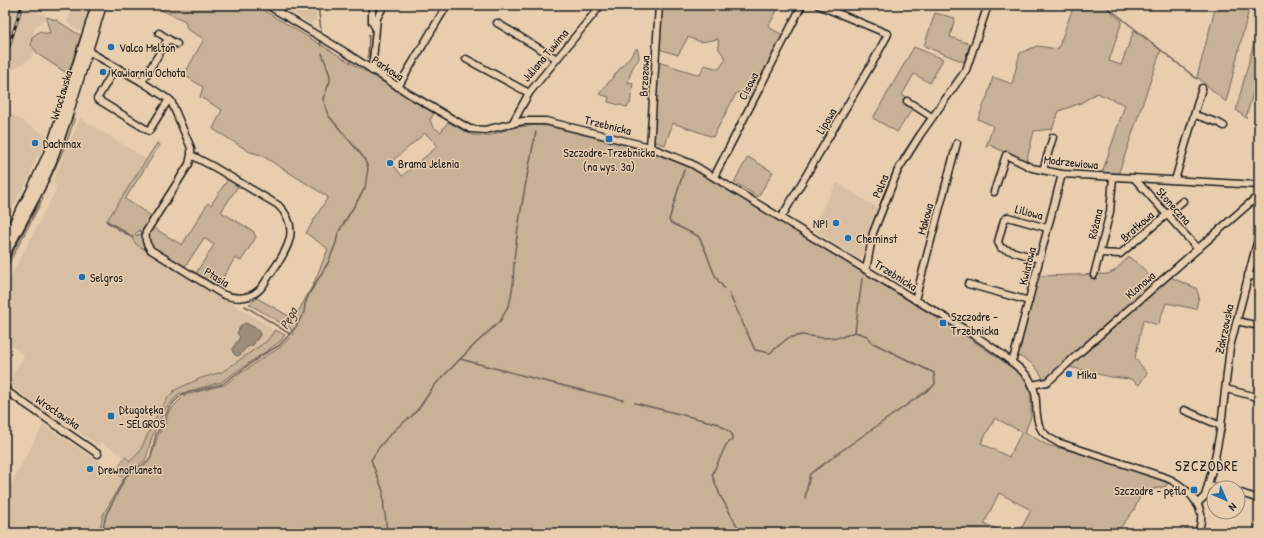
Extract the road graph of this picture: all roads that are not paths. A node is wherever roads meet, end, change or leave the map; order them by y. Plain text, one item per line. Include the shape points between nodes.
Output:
1 (96, 5) edge
2 (102, 5) edge
3 (267, 5) edge
4 (372, 5) edge
5 (384, 5) edge
6 (447, 5) edge
7 (601, 5) edge
8 (659, 5) edge
9 (802, 5) edge
10 (818, 5) edge
11 (988, 5) edge
12 (1256, 5) edge
13 (1259, 7) edge
14 (498, 23) dead end
15 (376, 28) junction
16 (159, 33) dead end
17 (168, 39) junction
18 (177, 44) dead end
19 (88, 51) junction
20 (466, 59) dead end
21 (557, 59) junction
22 (116, 67) junction
23 (372, 71) junction
24 (142, 82) junction
25 (398, 87) junction
26 (1202, 88) dead end
27 (529, 93) junction
28 (169, 99) junction
29 (907, 101) dead end
30 (1195, 115) junction
31 (932, 117) junction
32 (512, 124) junction
33 (503, 126) joint
34 (1224, 126) dead end
35 (1053, 137) dead end
36 (957, 143) dead end
37 (650, 147) junction
38 (191, 155) junction
39 (1043, 170) junction
40 (1062, 174) junction
41 (714, 177) junction
42 (1113, 177) junction
43 (1134, 178) junction
44 (1175, 180) junction
45 (1259, 185) edge
46 (994, 192) dead end
47 (1259, 195) edge
48 (1183, 201) dead end
49 (1166, 215) junction
50 (781, 218) junction
51 (1047, 228) junction
52 (1259, 235) edge
53 (5, 239) edge
54 (1198, 249) junction
55 (1100, 253) junction
56 (5, 254) edge
57 (1039, 259) junction
58 (866, 270) junction
59 (1094, 275) dead end
60 (1248, 275) junction
61 (1259, 278) edge
62 (968, 284) dead end
63 (915, 300) junction
64 (1029, 301) junction
65 (1237, 321) junction
66 (1259, 326) edge
67 (1011, 362) junction
68 (1032, 384) junction
69 (1226, 389) junction
70 (5, 390) edge
71 (1259, 395) edge
72 (1184, 410) dead end
73 (1221, 426) junction
74 (98, 454) dead end
75 (1209, 480) edge
76 (1206, 493) edge
77 (1246, 495) edge
78 (1259, 499) edge
79 (1197, 504) junction
80 (1198, 533) edge

1 - 53 main road, Wrocławska via 48,153
2 - 19 main road, Wrocławska
3 - 23 street, Parkowa
4 - 15 street via 372,22
5 - 15 street via 377,18
6 - 25 street
7 - 21 street, Juliana Tuwima
8 - 37 street, Brzozowa
9 - 41 street, Cisowa
10 - 50 street, Lipowa via 888,34
11 - 31 street, Polna via 966,70
12 - 13 street
14 - 21 street
15 - 23 street
16 - 17 street
17 - 18 street
17 - 24 street
19 - 22 street
19 - 56 main road, Wrocławska via 52,161
20 - 27 street
21 - 27 street, Juliana Tuwima
22 - 24 street
22 - 28 street via 97,99 148,131
23 - 25 street, Parkowa
24 - 28 street
25 - 33 street, Parkowa via 470,129 485,130
26 - 30 street
27 - 32 street, Juliana Tuwima
28 - 38 street via 173,103 191,148
29 - 31 street
30 - 34 street
30 - 44 street
31 - 58 street, Polna via 895,177 873,233
32 - 33 street, Trzebnicka
32 - 37 street, Trzebnicka via 531,120 546,121
35 - 39 street
36 - 63 street, Makowa
37 - 41 street, Trzebnicka via 683,159
38 - 38 street, Ptasia via 278,205 289,220 291,237 283,256 259,290 248,296 233,298 222,294 151,250 146,242 146,232 189,164
39 - 40 street, Modrzewiowa
39 - 46 street, Modrzewiowa via 1032,168 1006,155
40 - 42 street, Modrzewiowa
40 - 51 street, Kwiatowa
41 - 50 street, Trzebnicka
42 - 43 street, Modrzewiowa
42 - 55 street, Różana via 1110,212
43 - 44 street, Modrzewiowa
43 - 49 street, Słoneczna
44 - 45 street, Modrzewiowa
47 - 54 street, Klonowa
48 - 49 street, Bratkowa
49 - 54 street, Słoneczna
49 - 55 street, Bratkowa via 1120,254
50 - 58 street, Trzebnicka
51 - 57 street, Kwiatowa
51 - 57 street, Liliowa via 1008,217 1004,220 998,242 1002,248
52 - 60 street, Zakrzowska
54 - 68 street, Klonowa via 1055,376 1047,382
55 - 59 street, Różana
57 - 64 street, Kwiatowa
58 - 63 street, Trzebnicka
60 - 61 street
60 - 65 street, Zakrzowska
62 - 64 street
63 - 67 street, Trzebnicka
64 - 67 street, Kwiatowa
65 - 66 street
65 - 69 street, Zakrzowska via 1230,347
67 - 68 street, Trzebnicka via 1026,374
68 - 79 street via 1038,426 1048,438 1167,478 1185,490
69 - 71 street via 1257,397
69 - 73 street, Zakrzowska
70 - 74 street, Wrocławska
72 - 73 street
73 - 75 street, Zakrzowska
76 - 79 street, Zakrzowska
77 - 78 street
79 - 80 street via 1201,518

